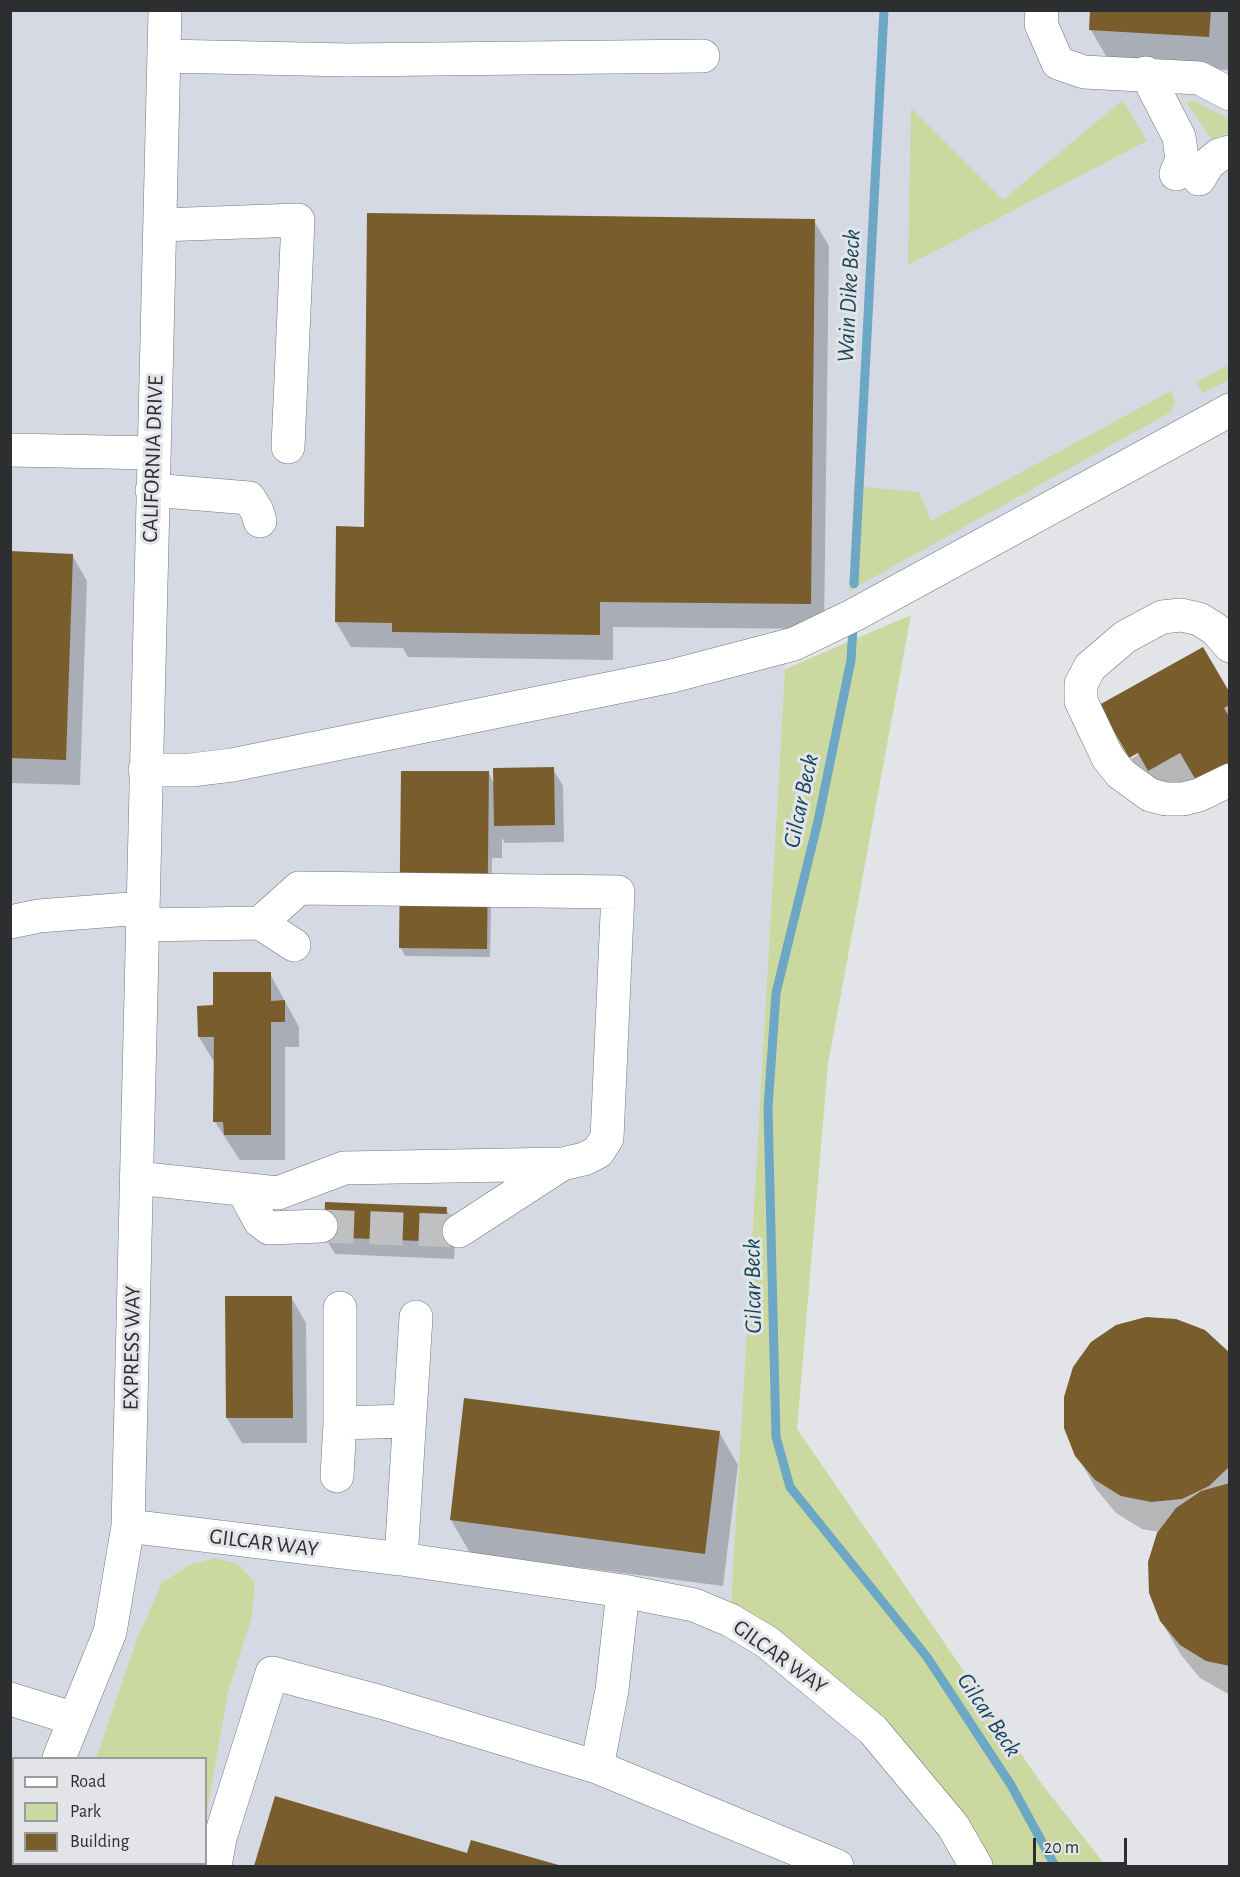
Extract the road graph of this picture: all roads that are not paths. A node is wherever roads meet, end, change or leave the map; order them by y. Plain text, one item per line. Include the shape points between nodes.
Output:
1 (165, 10) edge
2 (1042, 10) edge
3 (165, 56) junction
4 (703, 56) dead end
5 (1146, 73) junction
6 (1229, 92) edge
7 (1230, 152) edge
8 (160, 225) junction
9 (1230, 410) edge
10 (288, 447) dead end
11 (10, 450) edge
12 (153, 453) junction
13 (152, 489) junction
14 (260, 521) dead end
15 (1230, 646) edge
16 (145, 770) junction
17 (1230, 780) edge
18 (142, 917) junction
19 (10, 922) edge
20 (260, 922) junction
21 (294, 945) dead end
22 (562, 1164) junction
23 (136, 1178) junction
24 (243, 1190) junction
25 (321, 1226) tunnel mouth
26 (459, 1231) tunnel mouth
27 (340, 1308) dead end
28 (416, 1317) dead end
29 (408, 1421) junction
30 (340, 1423) junction
31 (337, 1476) dead end
32 (128, 1526) junction
33 (400, 1559) junction
34 (623, 1591) junction
35 (10, 1699) edge
36 (75, 1719) junction
37 (59, 1757) edge
38 (597, 1767) junction
39 (215, 1866) edge
40 (837, 1866) edge
41 (976, 1866) edge

1 - 3 street, CALIFORNIA DRIVE
2 - 5 street via 1041,24 1058,63 1084,72
3 - 4 street via 348,60
3 - 8 street, CALIFORNIA DRIVE
5 - 6 street via 1199,78
5 - 7 street via 1179,137 1187,176
8 - 10 street via 298,220
8 - 12 street, CALIFORNIA DRIVE
9 - 16 street via 794,644 672,676 243,763 191,770
11 - 12 street
12 - 13 street, CALIFORNIA DRIVE
13 - 14 street via 249,498
13 - 16 street, CALIFORNIA DRIVE
15 - 17 street via 1215,629 1198,619 1181,615 1162,617 1125,637 1090,667 1082,684 1081,701 1108,758 1121,774 1150,795 1184,799
16 - 18 street, CALIFORNIA DRIVE
18 - 19 street via 39,916
18 - 20 street
18 - 23 street, EXPRESS WAY
20 - 21 street
20 - 22 street via 299,888 618,892 607,1138 598,1152
22 - 24 street via 344,1168 278,1193
22 - 26 street
23 - 24 street
23 - 32 street, EXPRESS WAY
24 - 25 street via 260,1221 269,1228
27 - 30 street
28 - 29 street
29 - 30 street
29 - 33 street
30 - 31 street
32 - 33 street, GILCAR WAY
32 - 36 street, EXPRESS WAY via 110,1632
33 - 34 street, GILCAR WAY
34 - 38 street via 612,1690
34 - 41 street, GILCAR WAY via 694,1605 730,1620 793,1663 873,1730 953,1826
35 - 36 street
36 - 37 street, EXPRESS WAY
38 - 39 street via 272,1673 220,1838
38 - 40 street

